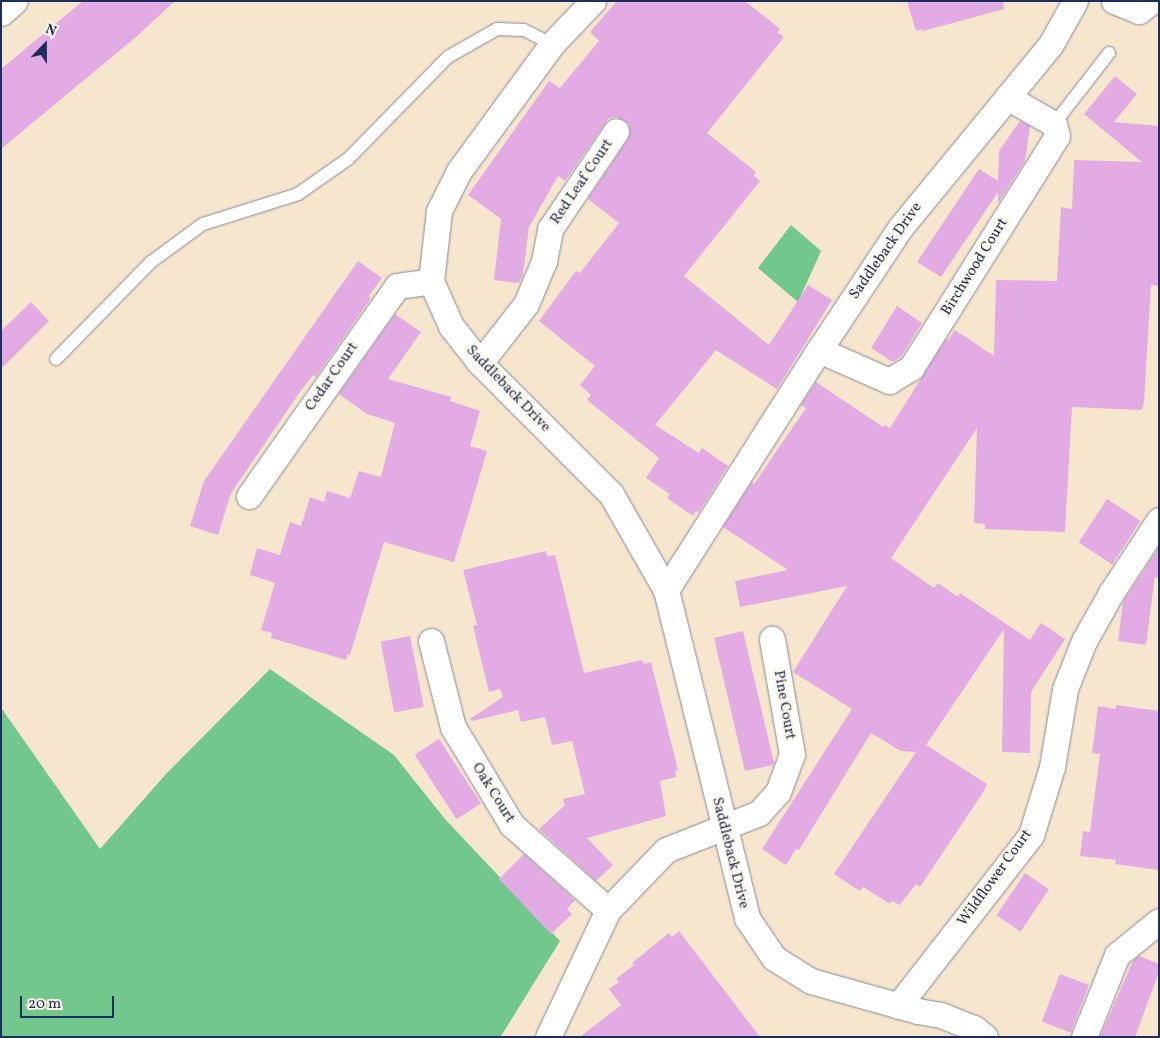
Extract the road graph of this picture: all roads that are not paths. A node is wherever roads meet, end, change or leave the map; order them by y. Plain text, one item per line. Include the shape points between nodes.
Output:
1 (15, 1) edge
2 (593, 1) edge
3 (1075, 1) edge
4 (1114, 1) edge
5 (1152, 1) edge
6 (1, 13) edge
7 (552, 44) junction
8 (1109, 53) dead end
9 (1008, 97) junction
10 (1054, 124) junction
11 (616, 131) dead end
12 (431, 281) junction
13 (819, 350) junction
14 (56, 359) dead end
15 (480, 363) junction
16 (248, 496) dead end
17 (1159, 520) edge
18 (666, 590) junction
19 (772, 639) dead end
20 (431, 642) dead end
21 (724, 828) junction
22 (608, 910) junction
23 (1159, 922) edge
24 (908, 1009) junction
25 (548, 1037) edge
26 (955, 1037) edge
27 (985, 1037) edge
28 (1084, 1037) edge

1 - 6 street
2 - 7 street
3 - 9 street, Saddleback Drive via 1051,44
4 - 5 street via 1139,11
7 - 12 street via 459,171 439,211
7 - 14 lane via 524,30 497,29 448,57 348,159 298,194 203,224 151,262
8 - 10 lane
9 - 10 street
9 - 13 street, Saddleback Drive via 900,228
10 - 13 street, Birchwood Court via 1057,136 911,368 889,380
11 - 15 street, Red Leaf Court via 550,229 544,261 526,304
12 - 15 street, Saddleback Drive via 451,326
12 - 16 street, Cedar Court via 397,286
13 - 18 street, Saddleback Drive
15 - 18 street, Saddleback Drive via 611,494
17 - 24 street, Wildflower Court via 1084,641 1065,689 1052,767 1031,835
18 - 21 street, Saddleback Drive
19 - 21 street, Pine Court via 792,754 778,792 759,813
20 - 22 street, Oak Court via 453,727 512,825
21 - 22 street via 666,850
21 - 24 street, Saddleback Drive via 747,918 774,958 811,981
22 - 25 street
23 - 28 street via 1117,955
24 - 26 street, Saddleback Drive via 949,1030
24 - 27 street, Saddleback Drive via 941,1015 974,1028

